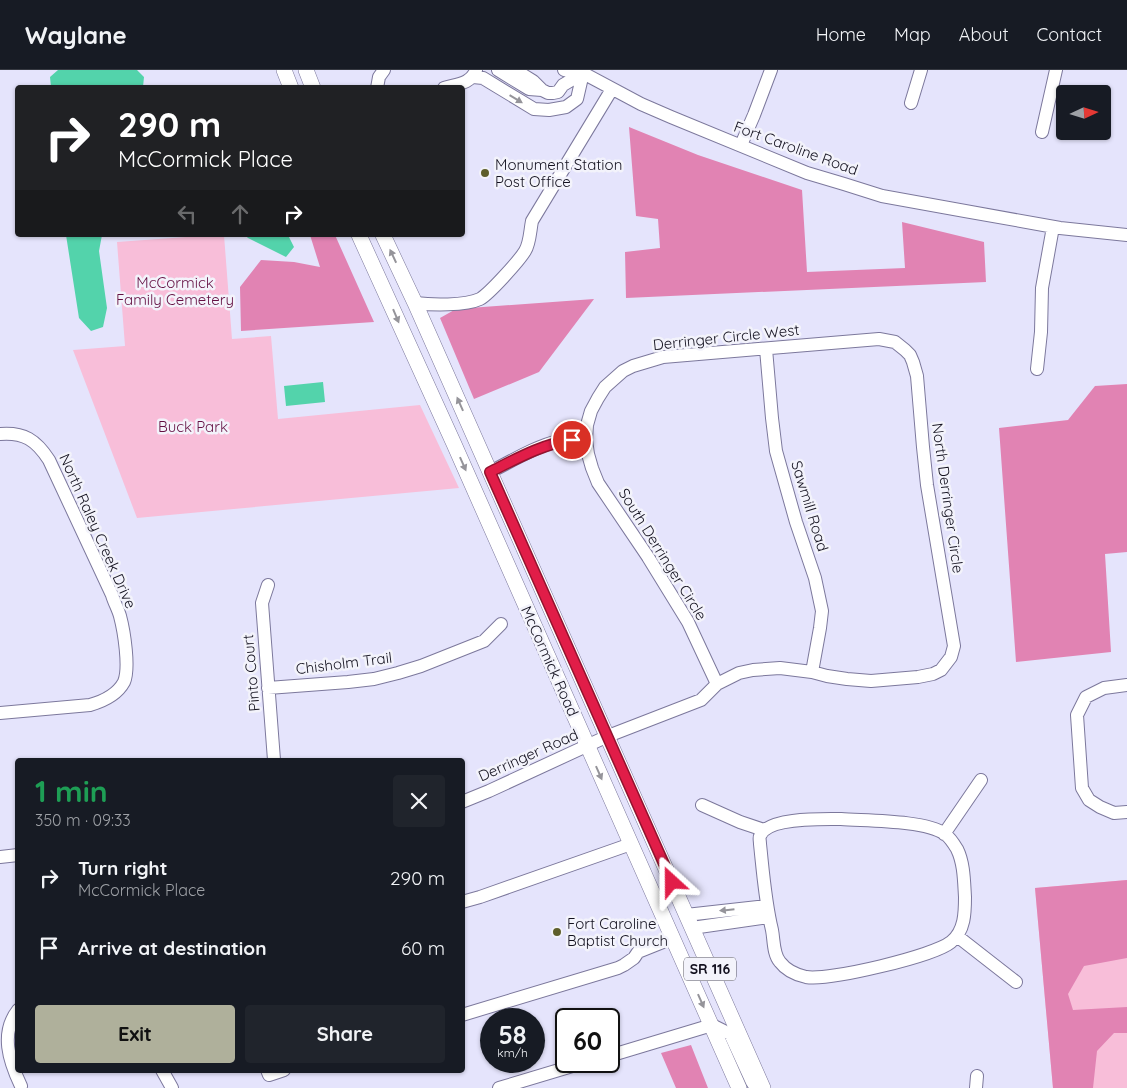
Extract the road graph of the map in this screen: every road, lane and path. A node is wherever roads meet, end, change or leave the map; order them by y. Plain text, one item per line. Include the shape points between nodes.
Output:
1 (306, 70) edge
2 (384, 70) edge
3 (498, 70) edge
4 (515, 70) edge
5 (564, 70) edge
6 (771, 70) edge
7 (921, 70) edge
8 (1056, 70) edge
9 (582, 72) edge
10 (475, 73) edge
11 (312, 85) edge
12 (378, 85) edge
13 (454, 85) edge
14 (612, 89) junction
15 (547, 92) junction
16 (911, 103) dead end
17 (557, 109) junction
18 (1042, 132) dead end
19 (741, 145) junction
20 (1053, 226) junction
21 (1127, 235) edge
22 (360, 237) edge
23 (384, 237) edge
24 (376, 272) junction
25 (415, 303) junction
26 (766, 349) junction
27 (910, 355) joint
28 (1037, 369) dead end
29 (0, 434) edge
30 (586, 440) junction
31 (490, 472) junction
32 (268, 585) dead end
33 (501, 624) dead end
34 (954, 646) joint
35 (812, 672) junction
36 (717, 684) junction
37 (1127, 685) edge
38 (268, 688) junction
39 (0, 714) edge
40 (608, 736) junction
41 (587, 746) junction
42 (274, 758) edge
43 (981, 780) dead end
44 (465, 801) edge
45 (702, 804) dead end
46 (1127, 812) edge
47 (764, 830) junction
48 (944, 834) junction
49 (631, 844) junction
50 (0, 851) edge
51 (15, 855) edge
52 (0, 857) edge
53 (465, 901) edge
54 (768, 912) junction
55 (689, 922) junction
56 (957, 936) junction
57 (673, 938) junction
58 (1016, 982) dead end
59 (15, 1014) edge
60 (465, 1014) edge
61 (712, 1025) junction
62 (620, 1053) edge
63 (555, 1071) edge
64 (164, 1073) edge
65 (21, 1086) dead end
66 (172, 1088) edge
67 (499, 1088) edge
68 (739, 1088) edge
69 (756, 1088) edge
70 (762, 1088) edge

1 - 11 main road
2 - 12 street
3 - 15 street via 529,89
4 - 15 street
5 - 9 street, Fort Caroline Road
6 - 19 street
7 - 16 street
8 - 18 street
9 - 14 street, Fort Caroline Road
9 - 15 street via 558,92
9 - 17 street via 577,99
10 - 13 street via 468,81
10 -> 17 street via 534,109
14 - 19 street, Fort Caroline Road
14 - 25 street via 532,221 526,251 500,281 480,298 465,303
15 - 17 street
19 - 20 street, Fort Caroline Road via 807,173 882,196
20 - 21 street, Fort Caroline Road
20 - 28 street via 1042,288
22 - 24 main road, McCormick Road / SR 116
25 -> 23 main road, McCormick Road / SR 116
24 - 25 main road via 399,297
24 -> 41 main road, McCormick Road / SR 116
31 -> 25 main road, McCormick Road / SR 116
26 - 27 street, Derringer Circle West via 879,339 894,342
26 - 30 street, Derringer Circle West via 663,358 628,368 616,376 598,398 587,424
26 - 35 street, Sawmill Road via 776,451 822,611
27 - 34 street, North Derringer Circle via 917,376 928,485
29 - 39 street, North Raley Creek Drive via 21,435 34,441 49,460 120,615 126,656 123,683 111,697 101,702
30 - 31 street via 542,446
30 - 36 street, South Derringer Circle via 598,483 688,622
31 - 40 main road, McCormick Road / SR 116
32 - 38 street, Pinto Court via 262,603
33 - 38 street, Chisholm Trail via 484,641 398,673 348,682
34 - 35 street, Derringer Road via 951,658 940,670 918,677 871,680
35 - 36 street, Derringer Road via 780,668 752,670
36 - 40 street, Derringer Road via 701,700
37 - 46 street via 1104,688 1086,697 1077,715 1082,788 1089,800 1107,810
38 - 42 street, Pinto Court
40 - 41 street, Derringer Road
40 - 55 main road, McCormick Road / SR 116
41 - 44 street, Derringer Road
41 -> 49 main road, McCormick Road / SR 116
43 - 48 street
45 - 47 street
47 - 48 street via 780,823 841,819 905,823
47 - 54 street via 760,844
48 - 56 street via 956,847 962,866 965,908
49 - 53 street
49 - 57 main road, McCormick Road / SR 116
50 - 52 street
51 - 52 street
54 - 55 street
54 - 56 street via 777,957 788,970 805,977 833,976 907,959 935,951
55 - 70 main road, McCormick Road / SR 116
56 - 58 street
57 - 60 street via 638,952 618,968
57 -> 61 main road, McCormick Road / SR 116
59 - 65 street via 6,1024 2,1043
61 - 62 street
61 - 68 main road, McCormick Road / SR 116
61 - 69 street via 730,1034
63 - 67 street
64 - 66 street

